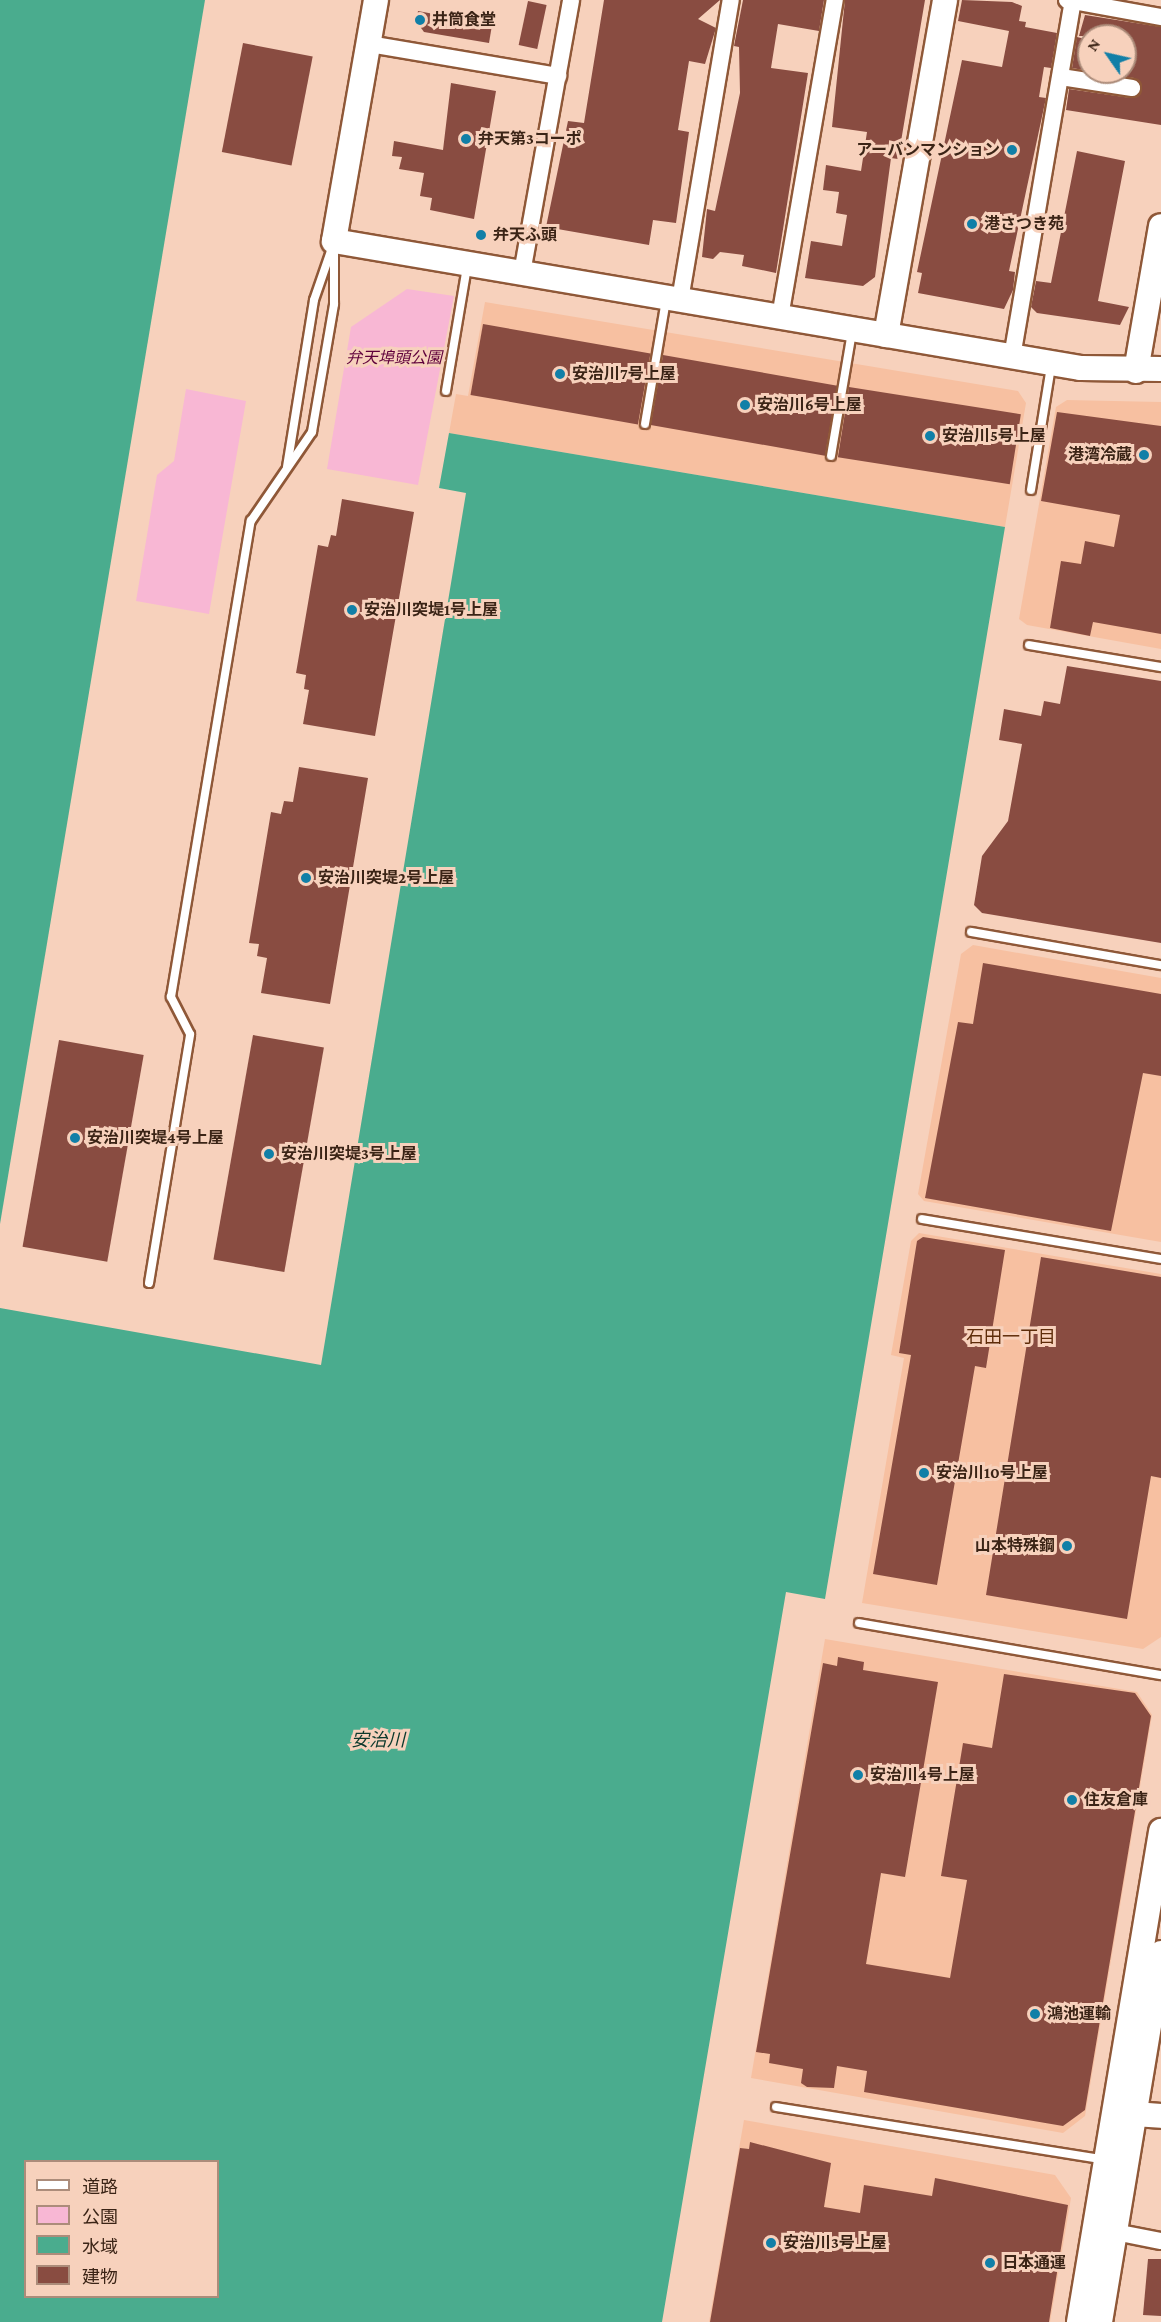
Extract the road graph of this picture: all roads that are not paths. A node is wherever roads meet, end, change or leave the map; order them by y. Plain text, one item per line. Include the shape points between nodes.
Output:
1 (376, 0) edge
2 (571, 0) edge
3 (731, 0) edge
4 (835, 0) edge
5 (945, 0) edge
6 (1071, 0) edge
7 (1161, 17) edge
8 (369, 44) junction
9 (558, 76) junction
10 (1060, 76) junction
11 (1132, 88) dead end
12 (1161, 226) edge
13 (334, 241) junction
14 (468, 264) junction
15 (522, 273) junction
16 (673, 299) junction
17 (780, 317) junction
18 (852, 329) junction
19 (886, 335) junction
20 (1012, 357) junction
21 (1051, 363) junction
22 (1161, 369) edge
23 (1136, 371) junction
24 (446, 391) dead end
25 (645, 424) dead end
26 (831, 456) dead end
27 (286, 471) junction
28 (1031, 490) dead end
29 (1029, 645) dead end
30 (1161, 667) edge
31 (971, 932) dead end
32 (1161, 965) edge
33 (922, 1219) dead end
34 (1161, 1259) edge
35 (149, 1283) dead end
36 (859, 1623) dead end
37 (1161, 1675) edge
38 (1161, 1831) edge
39 (1161, 1953) edge
40 (776, 2107) dead end
41 (1134, 2114) junction
42 (1161, 2116) edge
43 (1106, 2160) junction
44 (1116, 2232) junction
45 (1161, 2241) edge
46 (1079, 2322) edge
47 (1101, 2322) edge

1 - 8 street
2 - 9 street
3 - 16 street
4 - 17 street
5 - 19 street
6 - 7 street
6 - 10 street
8 - 9 street
8 - 13 street
9 - 15 street
10 - 11 street
10 - 20 street
12 - 23 street
13 - 14 street
13 - 27 lane via 314,300
13 - 27 lane via 334,304 312,432
14 - 15 street
14 - 24 lane
15 - 16 street
16 - 17 street
16 - 25 lane
17 - 18 street
18 - 19 street
18 - 26 lane
19 - 20 street
20 - 21 street
21 - 23 street
21 - 28 lane
22 - 23 street
27 - 35 lane via 251,522 171,997 190,1034
29 - 30 lane
31 - 32 lane
33 - 34 lane
36 - 37 lane
38 - 43 street
39 - 41 street
40 - 43 lane
41 - 42 street
41 - 43 street
41 - 44 street
43 - 46 street
44 - 45 street
44 - 47 street

